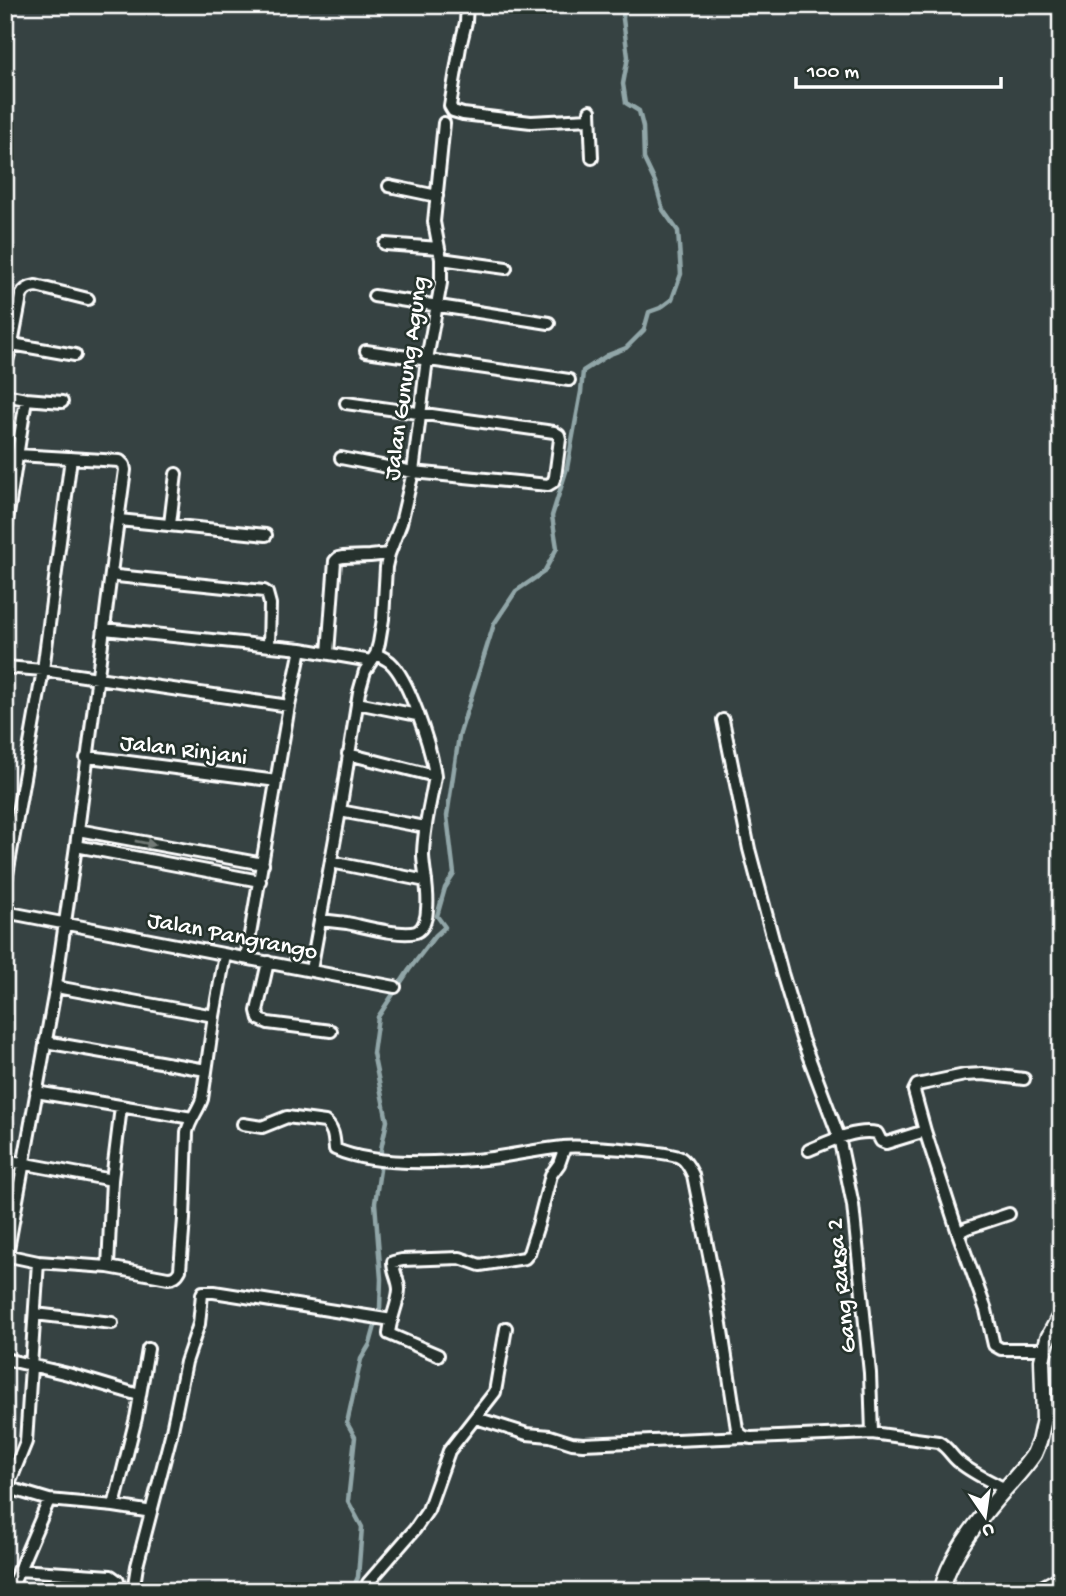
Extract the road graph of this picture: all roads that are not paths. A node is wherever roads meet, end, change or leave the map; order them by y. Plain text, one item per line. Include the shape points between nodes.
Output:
1 (467, 5) edge
2 (444, 123) dead end
3 (592, 158) dead end
4 (389, 186) dead end
5 (437, 196) junction
6 (385, 244) dead end
7 (440, 254) junction
8 (506, 268) dead end
9 (374, 296) dead end
10 (88, 299) dead end
11 (438, 306) junction
12 (549, 323) dead end
13 (12, 344) junction
14 (366, 351) dead end
15 (75, 355) dead end
16 (427, 359) junction
17 (5, 367) edge
18 (569, 380) dead end
19 (5, 395) edge
20 (26, 399) junction
21 (62, 402) dead end
22 (346, 403) dead end
23 (420, 414) junction
24 (17, 455) junction
25 (71, 458) junction
26 (341, 458) dead end
27 (412, 472) junction
28 (176, 474) dead end
29 (118, 520) junction
30 (170, 524) junction
31 (5, 534) edge
32 (266, 535) dead end
33 (389, 554) junction
34 (111, 573) junction
35 (104, 629) junction
36 (269, 646) junction
37 (301, 649) junction
38 (328, 653) junction
39 (373, 657) junction
40 (5, 667) edge
41 (43, 670) junction
42 (98, 678) junction
43 (357, 703) junction
44 (289, 706) junction
45 (417, 715) junction
46 (723, 720) dead end
47 (348, 754) junction
48 (86, 758) junction
49 (435, 776) junction
50 (276, 781) junction
51 (340, 811) junction
52 (425, 827) junction
53 (78, 830) junction
54 (76, 846) junction
55 (176, 849) junction
56 (331, 862) junction
57 (263, 864) junction
58 (174, 866) junction
59 (260, 881) junction
60 (426, 881) junction
61 (5, 886) edge
62 (5, 912) edge
63 (320, 920) junction
64 (64, 923) junction
65 (225, 955) junction
66 (246, 958) junction
67 (268, 962) junction
68 (311, 970) junction
69 (56, 985) junction
70 (395, 987) dead end
71 (214, 1016) junction
72 (331, 1031) dead end
73 (45, 1042) junction
74 (206, 1070) junction
75 (1024, 1079) dead end
76 (36, 1092) junction
77 (121, 1107) junction
78 (192, 1118) junction
79 (243, 1124) dead end
80 (925, 1131) junction
81 (839, 1137) junction
82 (565, 1147) junction
83 (809, 1150) dead end
84 (5, 1160) edge
85 (24, 1163) junction
86 (112, 1180) junction
87 (1009, 1214) dead end
88 (958, 1233) junction
89 (6, 1255) edge
90 (38, 1262) junction
91 (108, 1267) junction
92 (35, 1314) junction
93 (1061, 1314) edge
94 (392, 1320) junction
95 (111, 1323) dead end
96 (506, 1328) dead end
97 (148, 1349) dead end
98 (1045, 1349) junction
99 (439, 1355) dead end
100 (5, 1359) edge
101 (31, 1365) junction
102 (139, 1395) junction
103 (476, 1418) junction
104 (872, 1433) junction
105 (745, 1437) junction
106 (1005, 1489) junction
107 (7, 1491) edge
108 (49, 1500) junction
109 (114, 1506) junction
110 (146, 1511) dead end
111 (18, 1570) junction
112 (1061, 1581) edge
113 (368, 1583) dead end
114 (10, 1591) edge
115 (119, 1591) edge
116 (133, 1591) edge
117 (942, 1591) edge
118 (1043, 1591) edge

1 - 3 street via 450,106 453,111 531,122 590,115
2 - 5 street, Jalan Gunung Agung
4 - 5 street
5 - 7 street, Jalan Gunung Agung via 434,222
6 - 7 street
7 - 8 street
7 - 11 street, Jalan Gunung Agung
9 - 11 street
10 - 13 street via 36,286 25,289
11 - 12 street
11 - 16 street, Jalan Gunung Agung
13 - 15 street
13 - 17 street
14 - 16 street
16 - 18 street
16 - 23 street, Jalan Gunung Agung
19 - 20 street
20 - 21 street
20 - 24 street
22 - 23 street
23 - 27 street, Jalan Gunung Agung
23 - 27 street via 554,432 560,439 555,477 548,485
24 - 25 street
24 - 31 street
25 - 29 street via 124,465
25 - 41 street
26 - 27 street
27 - 33 street, Jalan Gunung Agung
28 - 30 street
29 - 30 street
29 - 34 street
30 - 32 street
33 - 38 street via 335,561
33 - 39 street, Jalan Gunung Agung via 382,634
34 - 35 street
34 - 36 street via 264,591 269,596
35 - 36 street
35 - 42 street
36 - 37 street
37 - 38 street
37 - 44 street
38 - 39 street
39 - 43 street, Jalan Gunung Agung
39 - 45 street via 390,662 401,676
40 - 41 street
41 - 42 street
41 - 61 street
42 - 44 street
42 - 48 street
43 - 45 street
43 - 47 street, Jalan Gunung Agung
44 - 50 street
45 - 49 street
46 - 81 street, Gang Raksa 2 via 749,849 782,973
47 - 49 street
47 - 51 street, Jalan Gunung Agung
48 - 50 street, Jalan Rinjani
48 - 53 street
49 - 52 street
50 - 57 street
51 - 52 street
51 - 56 street, Jalan Gunung Agung
52 - 60 street
53 - 54 street
53 -> 55 street
54 - 58 street
54 - 64 street
55 - 57 street
55 - 58 street
56 - 60 street
56 - 63 street, Jalan Gunung Agung
57 - 59 street
58 - 59 street
59 - 66 street
60 - 63 street via 426,917 415,933
62 - 64 street, Jalan Pangrango
63 - 68 street, Jalan Gunung Agung
64 - 65 street, Jalan Pangrango
64 - 69 street
65 - 66 street, Jalan Pangrango
65 - 71 street
66 - 67 street, Jalan Pangrango
67 - 68 street, Jalan Pangrango
67 - 72 street via 259,1019
68 - 70 street, Jalan Pangrango
69 - 71 street
69 - 73 street
71 - 74 street
73 - 74 street
73 - 76 street
74 - 78 street via 200,1105
75 - 80 street via 973,1074 917,1085 914,1091
76 - 77 street
76 - 85 street
77 - 78 street
77 - 86 street
78 - 91 street via 178,1275 168,1278
79 - 82 street via 262,1127 287,1117 325,1122 333,1133 335,1149 401,1161 475,1160
80 - 81 street via 886,1143 873,1131
80 - 88 street
81 - 83 street
81 - 104 street, Gang Raksa 2 via 853,1205
82 - 94 street via 551,1175 525,1258 480,1265 460,1258 395,1261 399,1291
82 - 105 street via 674,1155 690,1168 715,1285 737,1429
84 - 85 street
85 - 86 street
85 - 89 street
86 - 91 street
87 - 88 street
88 - 98 street via 994,1346
89 - 90 street
90 - 91 street
90 - 92 street
92 - 95 street
92 - 101 street
93 - 98 street
94 - 99 street via 390,1335
94 - 116 street via 203,1292
96 - 103 street via 495,1392
97 - 102 street
98 - 106 street via 1044,1419 1039,1442 1030,1461
100 - 101 street
101 - 102 street
101 - 107 street via 26,1442
102 - 109 street
103 - 105 street via 527,1434 583,1444
103 - 113 street via 449,1451 428,1510
104 - 105 street
104 - 106 street via 938,1442 962,1465
106 - 117 street via 949,1567
107 - 108 street
108 - 109 street
108 - 111 street
109 - 110 street
111 - 114 street
111 - 115 street via 111,1576 118,1581
112 - 118 highway

